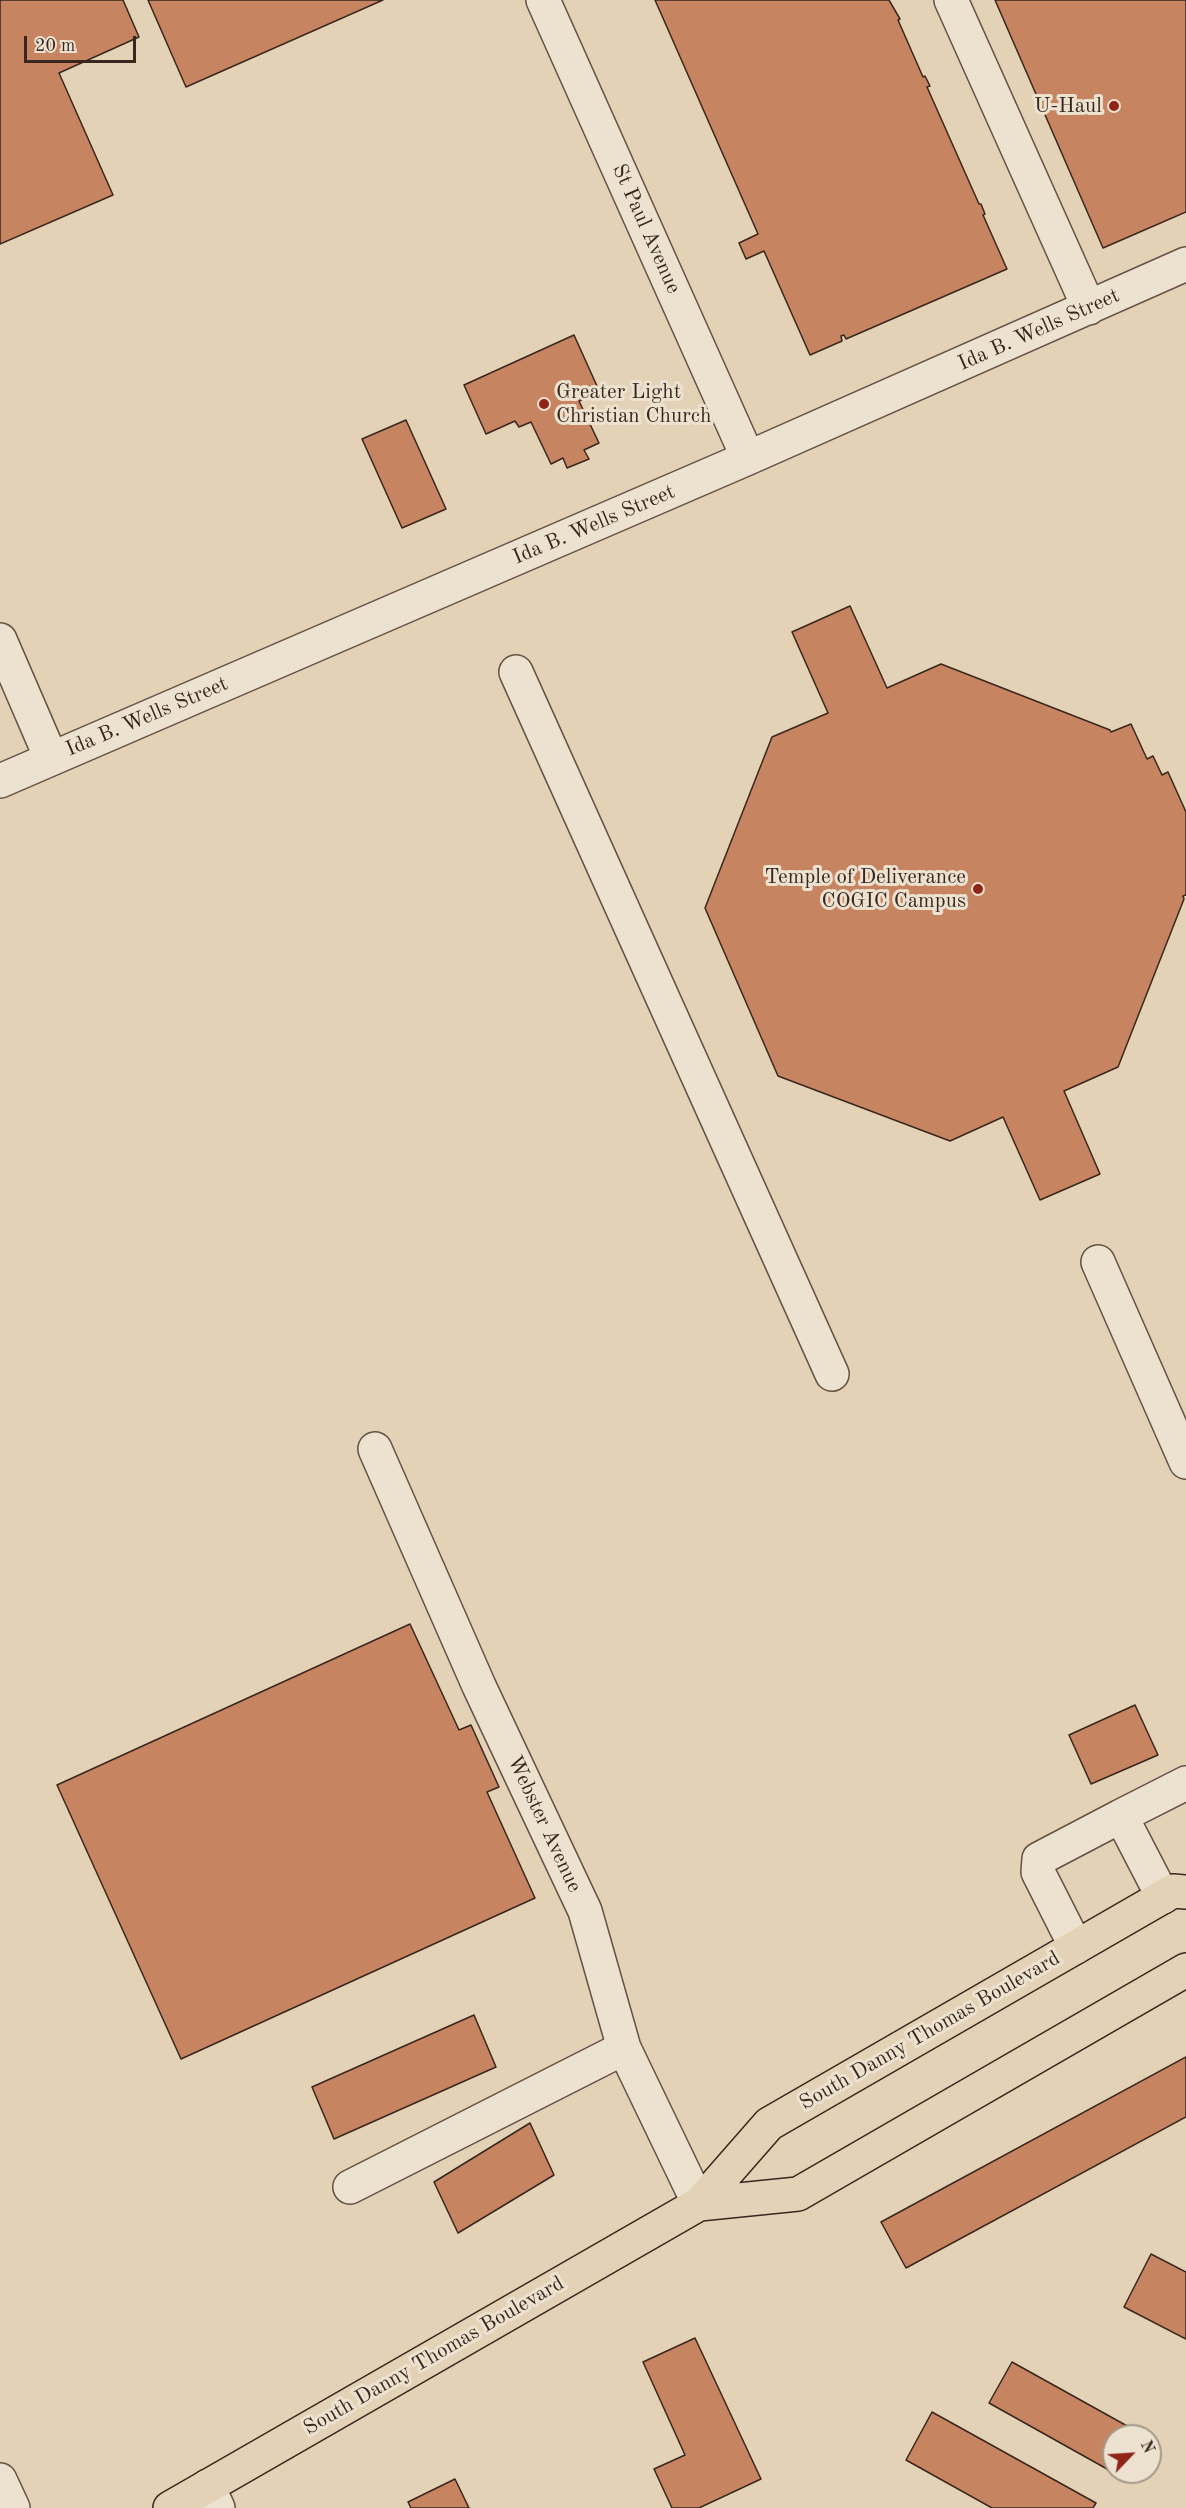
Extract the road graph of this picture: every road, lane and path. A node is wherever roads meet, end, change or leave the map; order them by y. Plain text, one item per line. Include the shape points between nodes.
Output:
1 (543, 0) edge
2 (951, 0) edge
3 (1186, 264) edge
4 (1089, 308) junction
5 (748, 458) junction
6 (0, 640) edge
7 (516, 672) dead end
8 (51, 758) junction
9 (0, 781) edge
10 (1098, 1262) dead end
11 (832, 1374) dead end
12 (375, 1449) dead end
13 (1186, 1462) edge
14 (1186, 1783) edge
15 (1121, 1816) junction
16 (1174, 1895) edge
17 (1076, 1947) junction
18 (1186, 1970) edge
19 (624, 2048) junction
20 (350, 2187) dead end
21 (699, 2204) junction
22 (0, 2480) edge
23 (213, 2497) edge
24 (13, 2508) edge
25 (170, 2508) edge

1 - 5 street, St Paul Avenue
2 - 4 street
3 - 4 street, Ida B. Wells Street
4 - 5 street, Ida B. Wells Street
5 - 8 street, Ida B. Wells Street
6 - 8 street
7 - 11 street
8 - 9 street, Ida B. Wells Street
10 - 13 street
12 - 19 street, Webster Avenue via 479,1686 585,1911
14 - 15 street
15 - 16 street
15 - 17 street via 1039,1859 1038,1872
16 - 17 main road, South Danny Thomas Boulevard
17 - 21 main road, South Danny Thomas Boulevard via 769,2124
18 - 21 main road, South Danny Thomas Boulevard via 798,2194
19 - 20 street
19 - 21 street, Webster Avenue
21 - 23 main road, South Danny Thomas Boulevard
22 - 24 street
23 - 25 main road, South Danny Thomas Boulevard

